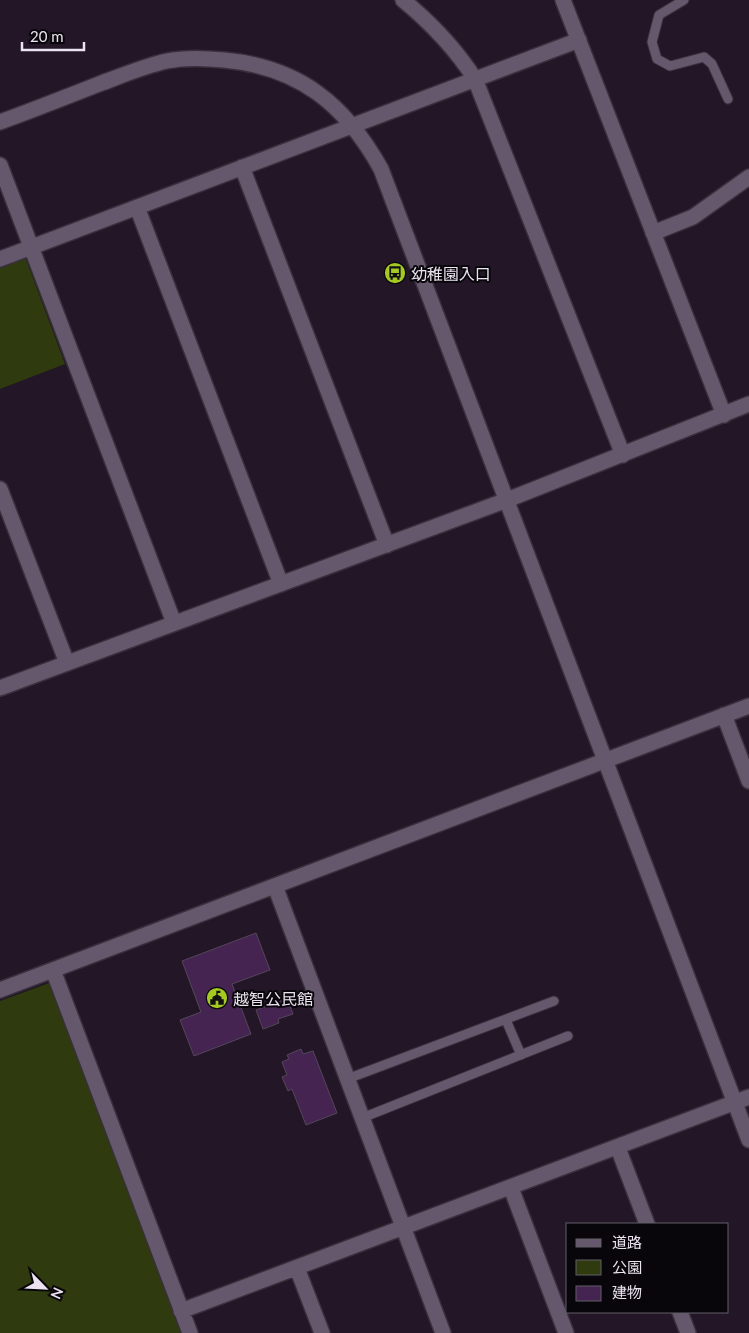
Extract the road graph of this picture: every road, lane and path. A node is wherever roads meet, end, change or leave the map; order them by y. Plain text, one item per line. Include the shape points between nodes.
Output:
1 (403, 0) edge
2 (563, 0) edge
3 (684, 0) edge
4 (579, 40) junction
5 (475, 79) junction
6 (728, 99) dead end
7 (0, 122) edge
8 (353, 125) junction
9 (0, 165) edge
10 (242, 167) junction
11 (749, 177) edge
12 (137, 207) junction
13 (653, 233) junction
14 (31, 248) junction
15 (0, 259) edge
16 (749, 404) edge
17 (724, 415) junction
18 (623, 455) junction
19 (0, 489) edge
20 (507, 500) junction
21 (387, 544) junction
22 (281, 584) junction
23 (174, 623) junction
24 (66, 663) junction
25 (0, 688) edge
26 (749, 706) edge
27 (724, 715) junction
28 (606, 760) junction
29 (749, 781) edge
30 (275, 886) junction
31 (52, 970) junction
32 (0, 990) edge
33 (554, 1001) dead end
34 (506, 1020) junction
35 (568, 1036) dead end
36 (521, 1055) junction
37 (347, 1079) junction
38 (742, 1100) edge
39 (362, 1118) junction
40 (749, 1140) edge
41 (618, 1148) junction
42 (511, 1188) junction
43 (647, 1223) edge
44 (404, 1228) junction
45 (297, 1268) junction
46 (181, 1311) junction
47 (680, 1313) edge
48 (190, 1333) edge
49 (322, 1333) edge
50 (443, 1333) edge
51 (566, 1333) edge
52 (688, 1333) edge

1 - 5 street via 459,53
2 - 4 street
3 - 6 lane via 659,15 652,42 657,59 670,66 704,57 712,64
4 - 5 street
4 - 13 street
5 - 8 street
5 - 18 street
7 - 8 street via 134,71 167,61 199,58 249,62 288,74 322,96
8 - 10 street
8 - 20 street via 381,169
9 - 14 street
10 - 12 street
10 - 21 street
11 - 13 street via 693,217
12 - 14 street
12 - 22 street
13 - 17 street
14 - 15 street
14 - 23 street
16 - 17 street
17 - 18 street
18 - 20 street
19 - 24 street
20 - 21 street
20 - 28 street
21 - 22 street
22 - 23 street
23 - 24 street
24 - 25 street
26 - 27 street
27 - 28 street
27 - 29 street
28 - 30 street
28 - 38 street
30 - 31 street
30 - 37 street
31 - 32 street
31 - 46 street
33 - 34 lane
34 - 36 lane
34 - 37 lane
35 - 36 lane
36 - 39 lane
37 - 39 street
38 - 40 street
38 - 41 street
39 - 44 street
41 - 42 street
41 - 43 street
42 - 44 street
42 - 51 street
44 - 45 street
44 - 50 street
45 - 46 street
45 - 49 street
46 - 48 street
47 - 52 street

